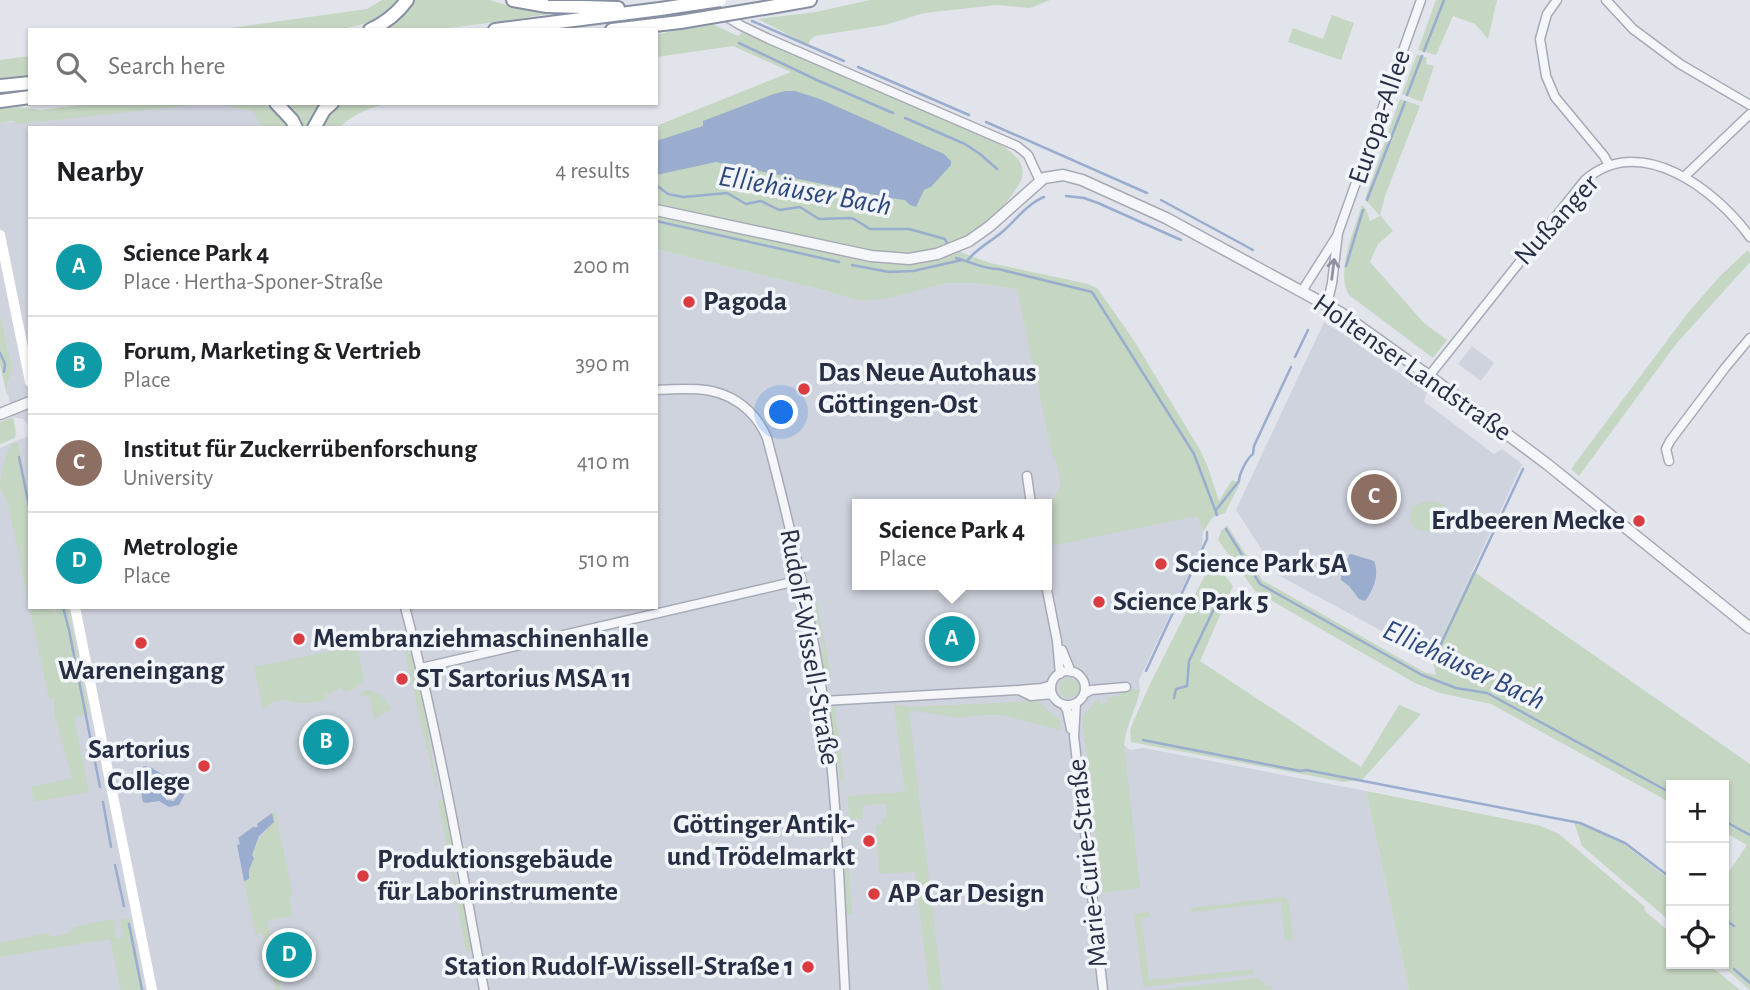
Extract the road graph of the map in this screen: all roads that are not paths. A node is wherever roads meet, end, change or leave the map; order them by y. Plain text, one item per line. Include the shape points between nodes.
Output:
1 (407, 0) edge
2 (513, 0) edge
3 (701, 0) edge
4 (720, 0) edge
5 (810, 0) edge
6 (1421, 0) edge
7 (1557, 0) edge
8 (1606, 0) edge
9 (660, 9) junction
10 (374, 28) edge
11 (511, 28) edge
12 (629, 28) edge
13 (28, 83) edge
14 (1, 86) edge
15 (28, 97) edge
16 (2, 101) edge
17 (278, 105) edge
18 (329, 105) edge
19 (1750, 105) edge
20 (1750, 114) edge
21 (295, 126) edge
22 (315, 126) edge
23 (1609, 165) junction
24 (1685, 176) junction
25 (1040, 181) junction
26 (658, 210) edge
27 (1338, 233) junction
28 (0, 236) edge
29 (1750, 237) edge
30 (1301, 291) junction
31 (1326, 305) junction
32 (1750, 338) edge
33 (27, 359) edge
34 (1429, 376) junction
35 (658, 390) edge
36 (28, 403) edge
37 (0, 414) edge
38 (1669, 461) dead end
39 (1027, 476) dead end
40 (1030, 499) edge
41 (801, 580) junction
42 (1047, 590) edge
43 (75, 609) edge
44 (406, 609) edge
45 (1750, 628) edge
46 (1057, 641) junction
47 (421, 668) junction
48 (1072, 672) junction
49 (1060, 674) junction
50 (1084, 684) junction
51 (1052, 690) junction
52 (1084, 694) junction
53 (823, 701) junction
54 (1076, 703) junction
55 (1064, 705) junction
56 (1074, 736) junction
57 (152, 990) edge
58 (484, 990) edge
59 (845, 990) edge
60 (1102, 990) edge

1 - 10 highway
2 - 9 highway via 547,6
3 - 25 street via 769,39 1017,146 1028,155
4 - 9 highway, bridge
5 - 12 highway, bridge
6 - 27 street, Europa-Allee
7 - 23 street via 1547,14 1541,39 1546,76 1555,97
8 - 19 street via 1633,29 1680,64
9 - 11 highway
13 - 14 highway
15 - 16 highway
17 - 21 highway
18 - 22 highway
20 - 24 street
23 - 24 street, Nußanger via 1636,161
23 - 34 street, Nußanger via 1585,180
24 - 29 street, Nußanger via 1728,211
25 - 26 street via 969,241 909,259 871,256
25 - 30 street, Holtenser Landstraße via 1063,175 1100,187
27 - 30 street, Europa-Allee
31 -> 27 street, Europa-Allee
28 - 33 main road
30 - 31 street, Holtenser Landstraße
31 - 34 street, Holtenser Landstraße
32 - 38 street via 1670,441 1666,449
34 - 45 street, Holtenser Landstraße via 1566,479
35 - 41 street, Rudolf-Wissell-Straße via 722,393 757,419 767,439
36 - 37 street
39 - 40 street
41 - 47 street
41 - 53 street, Rudolf-Wissell-Straße
42 - 46 street
43 - 57 main road
44 - 47 street
46 - 48 street
46 - 49 street
47 - 58 street
48 - 49 street
48 - 50 street
49 - 51 street
50 - 52 street
50 - 52 street via 1122,687
51 - 53 street
51 - 55 street
52 - 54 street
53 - 59 street, Rudolf-Wissell-Straße via 835,812
54 - 55 street
54 - 56 street, Marie-Curie-Straße
55 - 56 street, Marie-Curie-Straße
56 - 60 street, Marie-Curie-Straße

